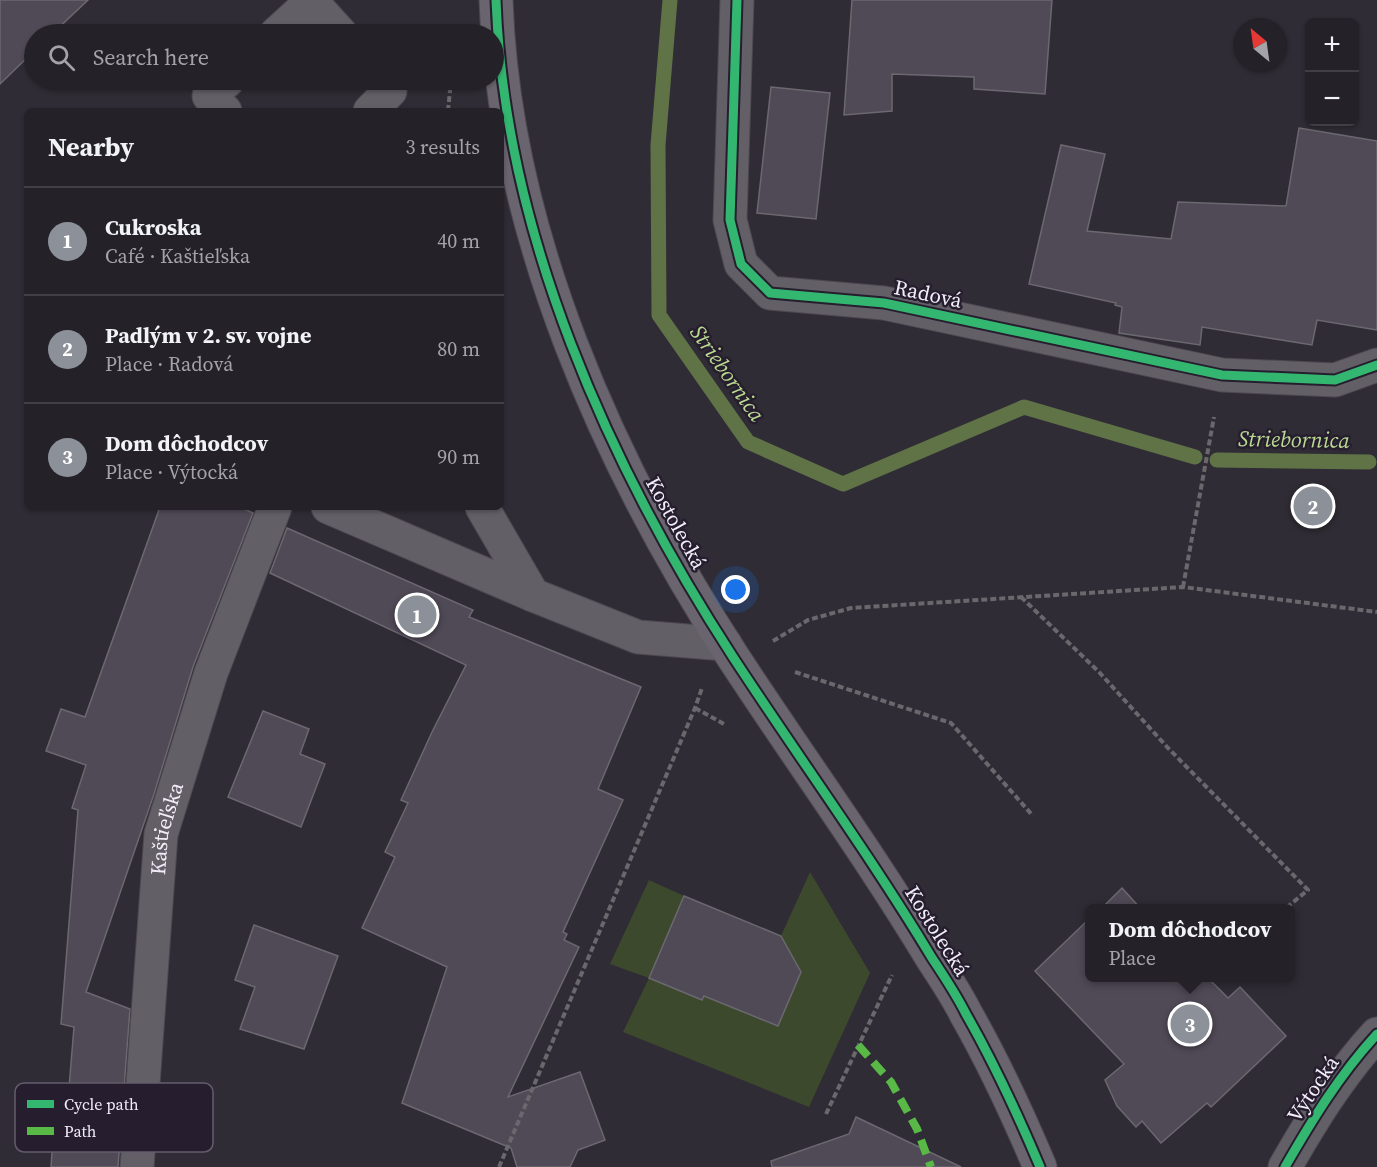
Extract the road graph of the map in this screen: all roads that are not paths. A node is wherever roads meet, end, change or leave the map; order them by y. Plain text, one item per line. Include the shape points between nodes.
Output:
1 (496, 0) edge
2 (737, 0) edge
3 (313, 1) edge
4 (287, 24) edge
5 (332, 24) edge
6 (498, 24) edge
7 (504, 86) edge
8 (216, 90) edge
9 (389, 90) edge
10 (495, 90) edge
11 (222, 108) edge
12 (373, 108) edge
13 (491, 108) edge
14 (1377, 365) edge
15 (273, 510) edge
16 (335, 510) edge
17 (484, 510) edge
18 (533, 595) junction
19 (729, 651) junction
20 (1377, 1034) edge
21 (143, 1083) edge
22 (138, 1152) edge
23 (137, 1167) edge
24 (1040, 1167) edge
25 (1285, 1167) edge

1 - 6 main road, Kostolecká
2 - 14 street, Radová via 730,220 741,264 770,293 884,303 1222,375 1335,380
3 - 4 street
3 - 5 street
7 - 19 main road, Kostolecká via 524,195 561,318 632,483
8 - 11 street via 209,96
9 - 12 street
10 - 13 street, Kostolecká
15 - 21 street, Kaštieľska via 211,673 161,834
16 - 18 street
17 - 18 street
18 - 19 street via 638,637
19 - 24 main road, Kostolecká via 904,911 966,1013
20 - 25 street, Výtocká via 1319,1109
22 - 23 street, Kaštieľska

